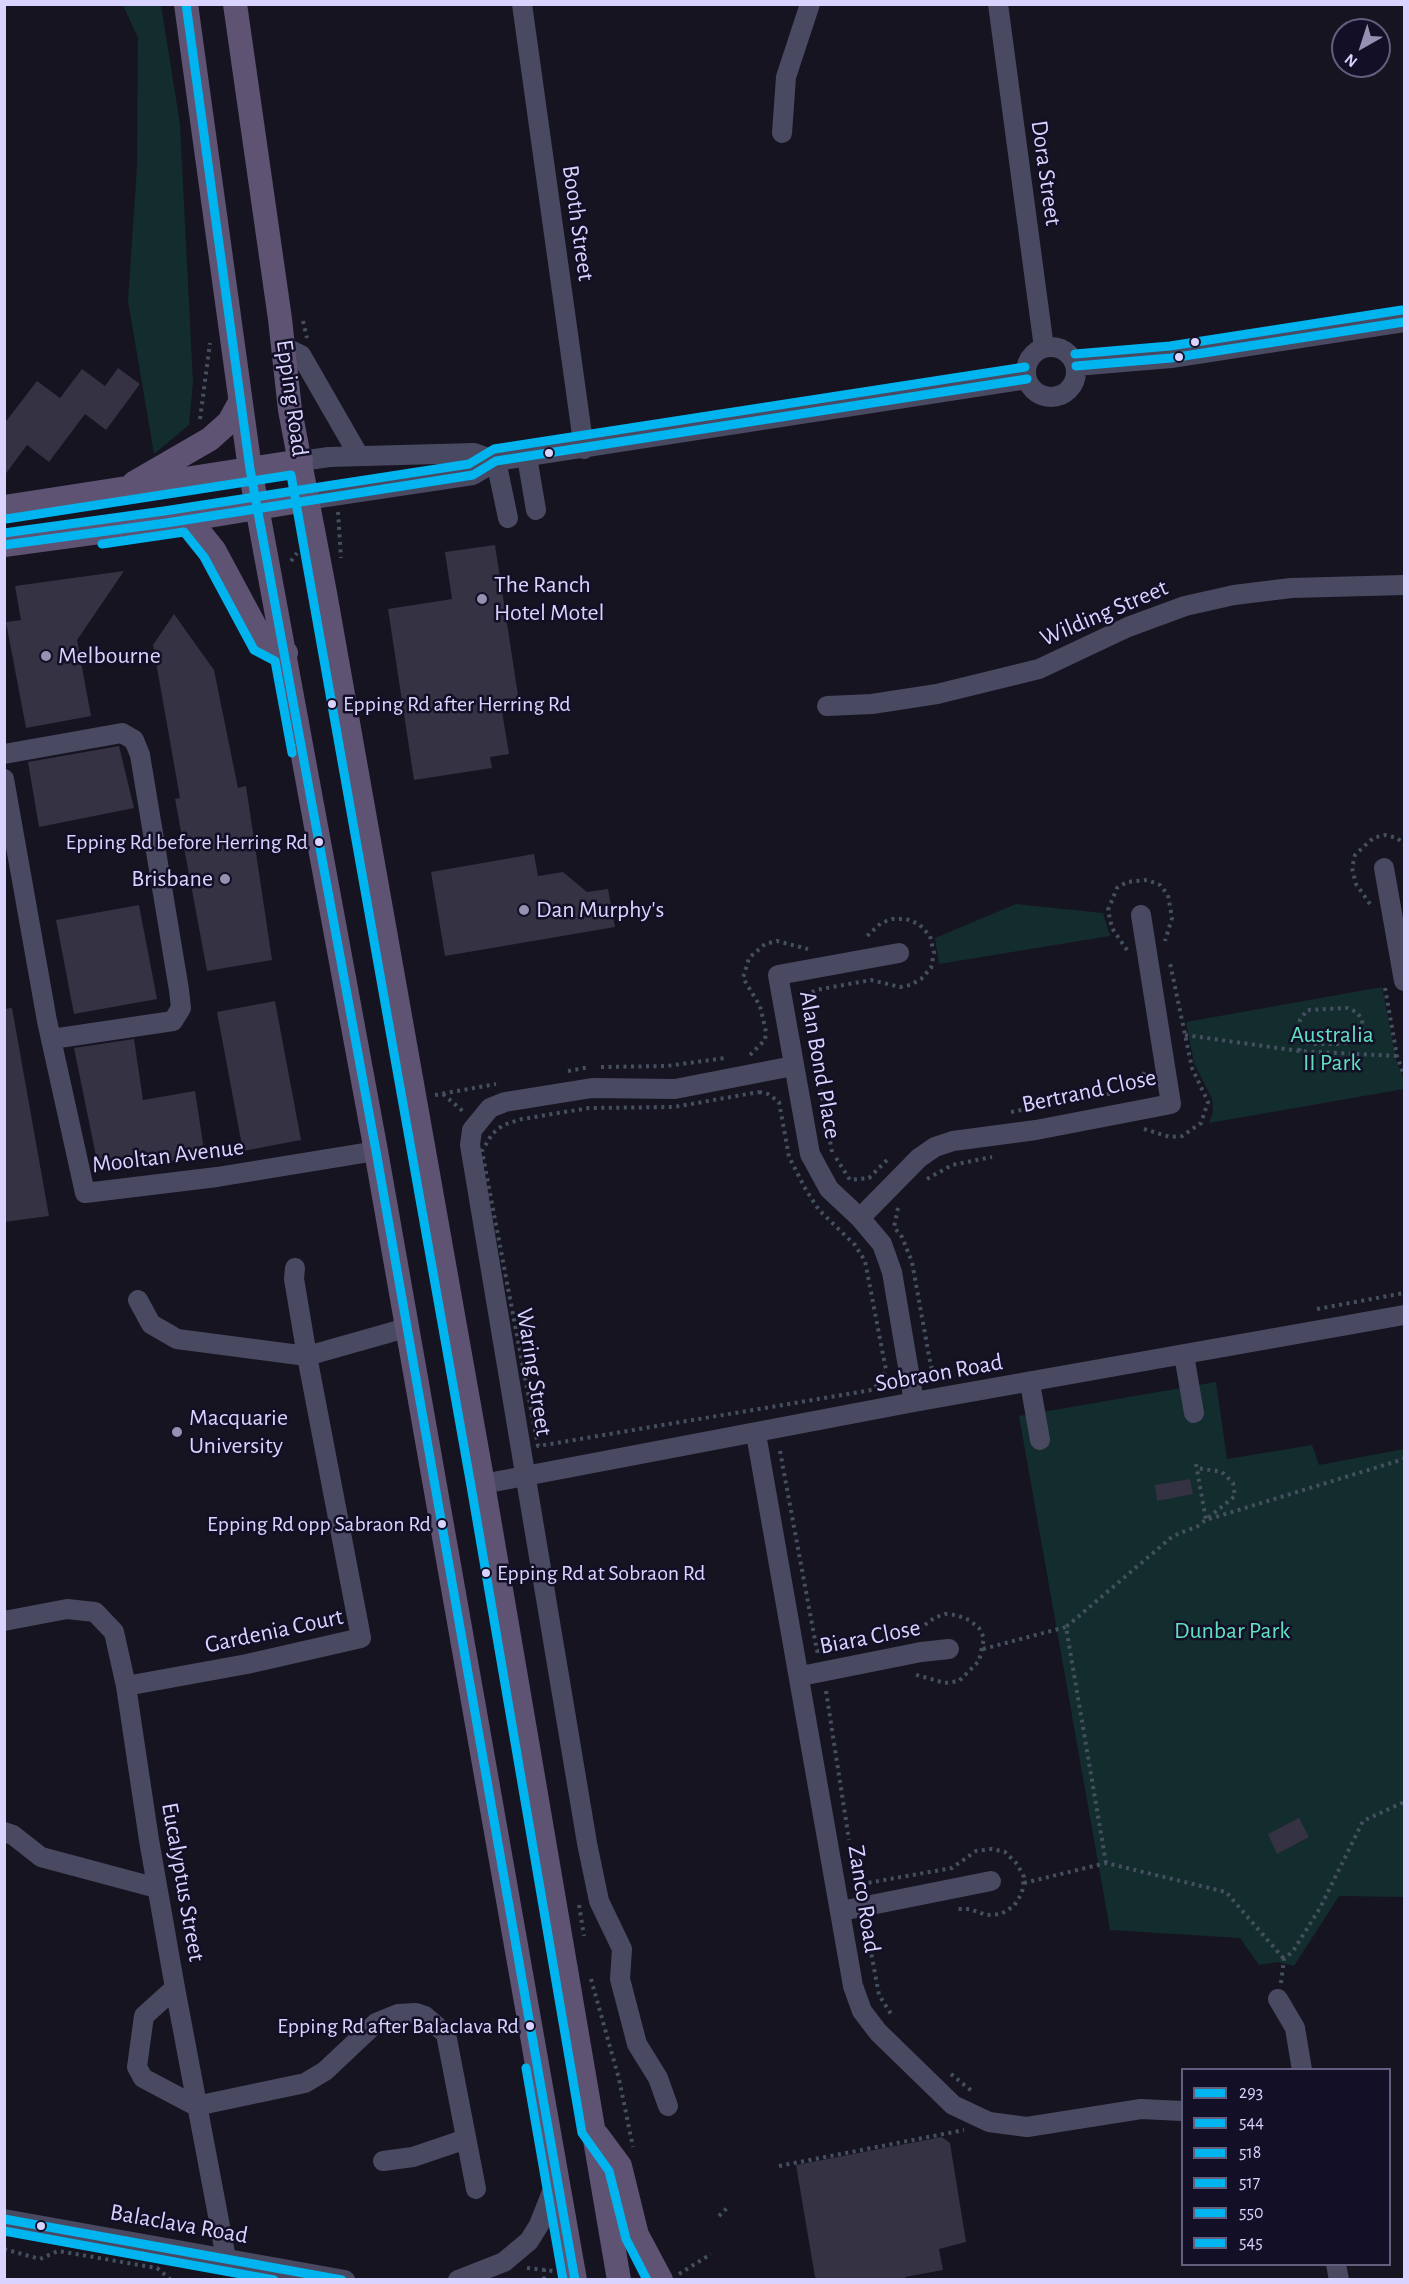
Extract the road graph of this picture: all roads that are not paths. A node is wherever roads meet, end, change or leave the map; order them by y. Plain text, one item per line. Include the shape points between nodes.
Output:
1 (186, 4) edge
2 (235, 4) edge
3 (522, 4) edge
4 (810, 4) edge
5 (998, 4) edge
6 (782, 133) dead end
7 (1404, 322) edge
8 (284, 347) junction
9 (1044, 348) junction
10 (1076, 366) junction
11 (1027, 379) junction
12 (240, 402) junction
13 (584, 449) junction
14 (359, 456) junction
15 (526, 457) junction
16 (496, 460) junction
17 (301, 461) junction
18 (250, 469) junction
19 (128, 488) junction
20 (306, 500) junction
21 (4, 507) edge
22 (257, 508) junction
23 (536, 510) dead end
24 (508, 518) dead end
25 (189, 519) junction
26 (4, 545) edge
27 (1404, 585) edge
28 (286, 653) junction
29 (827, 706) dead end
30 (4, 754) edge
31 (4, 779) edge
32 (1384, 868) dead end
33 (1141, 915) dead end
34 (899, 953) dead end
35 (1404, 981) edge
36 (52, 1039) junction
37 (793, 1066) junction
38 (376, 1151) junction
39 (860, 1218) junction
40 (295, 1268) dead end
41 (138, 1300) dead end
42 (1404, 1315) edge
43 (406, 1328) junction
44 (1184, 1355) junction
45 (307, 1356) junction
46 (1030, 1383) junction
47 (914, 1402) junction
48 (1194, 1413) dead end
49 (756, 1434) junction
50 (1040, 1440) dead end
51 (526, 1476) junction
52 (483, 1484) junction
53 (4, 1622) edge
54 (949, 1649) dead end
55 (801, 1676) junction
56 (126, 1686) junction
57 (4, 1832) edge
58 (991, 1881) dead end
59 (157, 1888) junction
60 (841, 1911) junction
61 (175, 1988) junction
62 (1278, 1999) road end
63 (1302, 2068) edge
64 (674, 2098) dead end
65 (196, 2106) junction
66 (1181, 2111) edge
67 (594, 2131) junction
68 (466, 2139) junction
69 (383, 2162) dead end
70 (558, 2177) junction
71 (476, 2189) dead end
72 (4, 2219) edge
73 (226, 2258) junction
74 (261, 2273) edge
75 (670, 2274) edge
76 (565, 2275) edge
77 (345, 2280) edge
78 (458, 2280) edge
79 (619, 2280) edge

1 - 12 main road
2 - 8 main road, Epping Road
3 - 13 street, Booth Street
4 - 6 street via 786,77
5 - 9 street, Dora Street
7 - 10 street via 1171,358
8 - 14 street via 301,355
8 - 17 main road, Epping Road via 290,410
9 - 10 street via 1060,348 1073,358
9 - 11 street via 1031,357
10 - 11 street via 1074,383 1062,395 1045,397
11 - 13 street
12 - 18 main road
12 - 19 main road via 229,422 210,439
13 - 15 street
14 - 16 street via 474,453
14 - 17 street
15 - 16 street
15 - 23 street
16 - 20 street via 473,475
16 - 24 street
17 - 18 main road
17 - 20 main road, Epping Road
18 - 19 main road
18 - 22 main road
19 - 21 main road
20 - 22 main road
20 - 52 main road, Epping Road
22 - 25 main road
22 - 28 main road
25 - 26 main road
25 - 28 main road via 214,550 264,644
27 - 29 street, Wilding Street via 1292,588 1234,595 1185,606 1128,627 1039,669 937,694
28 - 38 main road
30 - 36 street via 122,733 134,740 140,755 174,955 181,1008 173,1021
31 - 36 street, Mooltan Avenue
32 - 35 street
33 - 39 street, Bertrand Close via 1171,1104 935,1147 919,1158
34 - 37 street, Alan Bond Place via 778,975
36 - 38 street, Mooltan Avenue via 85,1193
37 - 39 street, Alan Bond Place via 810,1154 829,1189
37 - 51 street, Waring Street via 675,1089 592,1088 527,1099 490,1108 472,1130 470,1145
38 - 43 main road
39 - 47 street, Alan Bond Place via 882,1244 892,1272
40 - 45 street
41 - 45 street via 151,1324 177,1340
42 - 44 street, Sobraon Road
43 - 45 street
43 - 70 main road
44 - 46 street, Sobraon Road
44 - 48 street
45 - 56 street, Gardenia Court via 361,1638
46 - 47 street, Sobraon Road
46 - 50 street
47 - 49 street, Sobraon Road
49 - 51 street, Sobraon Road
49 - 55 street, Zanco Road
51 - 52 street, Sobraon Road
51 - 64 street, Waring Street via 599,1901 622,1949 620,1979 637,2044
52 - 67 main road, Epping Road
53 - 56 street, Eucalyptus Street via 67,1609 95,1612 114,1632
54 - 55 street, Biara Close
55 - 60 street, Zanco Road
56 - 59 street, Eucalyptus Street
57 - 59 street via 14,1835 41,1857
58 - 60 street
59 - 61 street, Eucalyptus Street
60 - 66 street, Zanco Road via 853,1986 862,2011 878,2032 953,2105 990,2122 1027,2127 1141,2109
61 - 65 street, Eucalyptus Street
61 - 65 street via 144,2016 137,2067 143,2078
62 - 63 street via 1295,2028
65 - 68 street via 305,2083 325,2071 376,2023 398,2014 416,2013 437,2024 446,2034
65 - 73 street, Eucalyptus Street
67 - 75 main road via 620,2166 637,2235
67 - 79 main road, Epping Road
68 - 69 street via 413,2157
68 - 71 street
70 - 76 main road
70 - 78 street via 529,2241 504,2262
72 - 73 street, Balaclava Road
73 - 74 street, Balaclava Road
74 - 77 street, Balaclava Road

